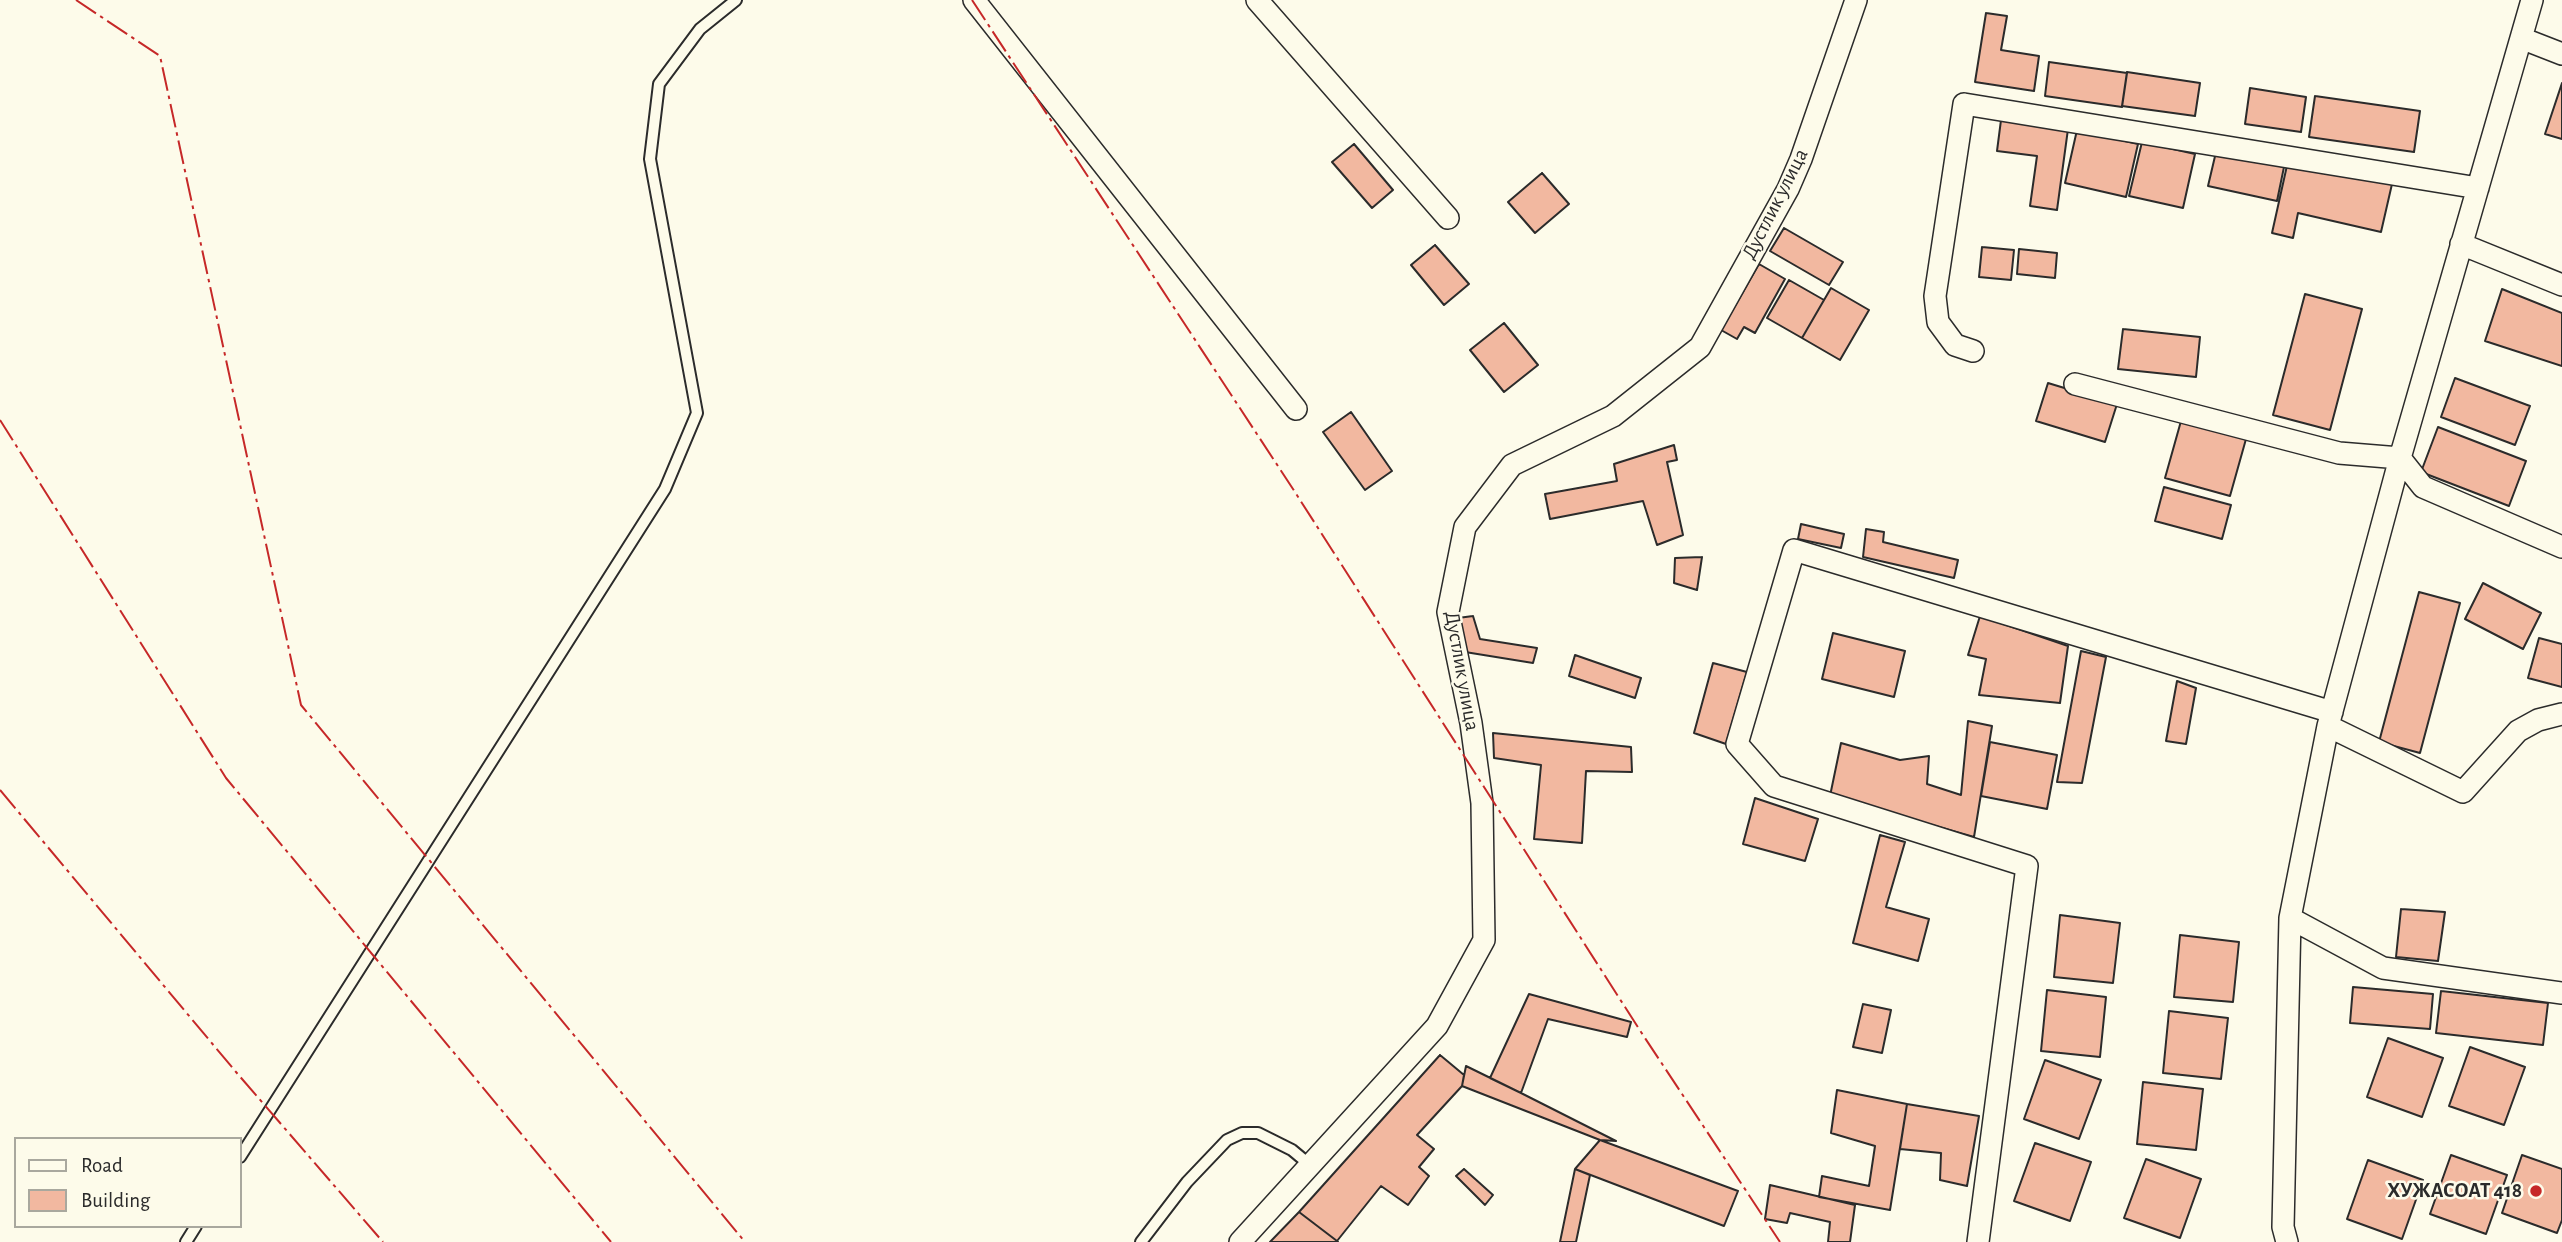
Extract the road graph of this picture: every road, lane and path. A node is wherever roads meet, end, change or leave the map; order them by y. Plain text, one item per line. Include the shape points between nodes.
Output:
1 (736, 0) edge
2 (974, 0) edge
3 (1257, 0) edge
4 (1856, 0) edge
5 (2532, 0) edge
6 (2521, 38) junction
7 (2562, 54) edge
8 (2479, 187) junction
9 (1448, 218) dead end
10 (2460, 243) junction
11 (2562, 285) edge
12 (1973, 351) dead end
13 (2075, 384) dead end
14 (1296, 410) dead end
15 (2400, 458) junction
16 (2562, 547) edge
17 (2562, 714) edge
18 (2330, 719) junction
19 (2290, 918) junction
20 (2562, 993) edge
21 (242, 1154) edge
22 (1310, 1166) junction
23 (1141, 1242) edge
24 (1240, 1242) edge
25 (1978, 1242) edge
26 (2287, 1242) edge

1 - 21 lane via 700,29 659,84 650,159 697,413 665,489
2 - 14 street
3 - 9 street
4 - 22 street, Дустлик улица via 1788,189 1700,347 1613,416 1512,465 1465,527 1448,612 1482,803 1484,940 1437,1026
5 - 6 street
6 - 7 street
6 - 8 street
8 - 10 street
8 - 12 street via 1964,104 1935,296 1938,322 1955,345
10 - 11 street
10 - 15 street
13 - 15 street via 2339,453
15 - 16 street via 2423,487
15 - 18 street
17 - 18 street via 2518,731 2463,792
18 - 19 street
18 - 25 street via 1794,550 1737,744 1774,786 2027,866
19 - 20 street via 2383,968
19 - 26 street via 2283,1227
22 - 23 lane via 1292,1150 1258,1133 1242,1133 1227,1140 1187,1182
22 - 24 street, Дустлик улица

